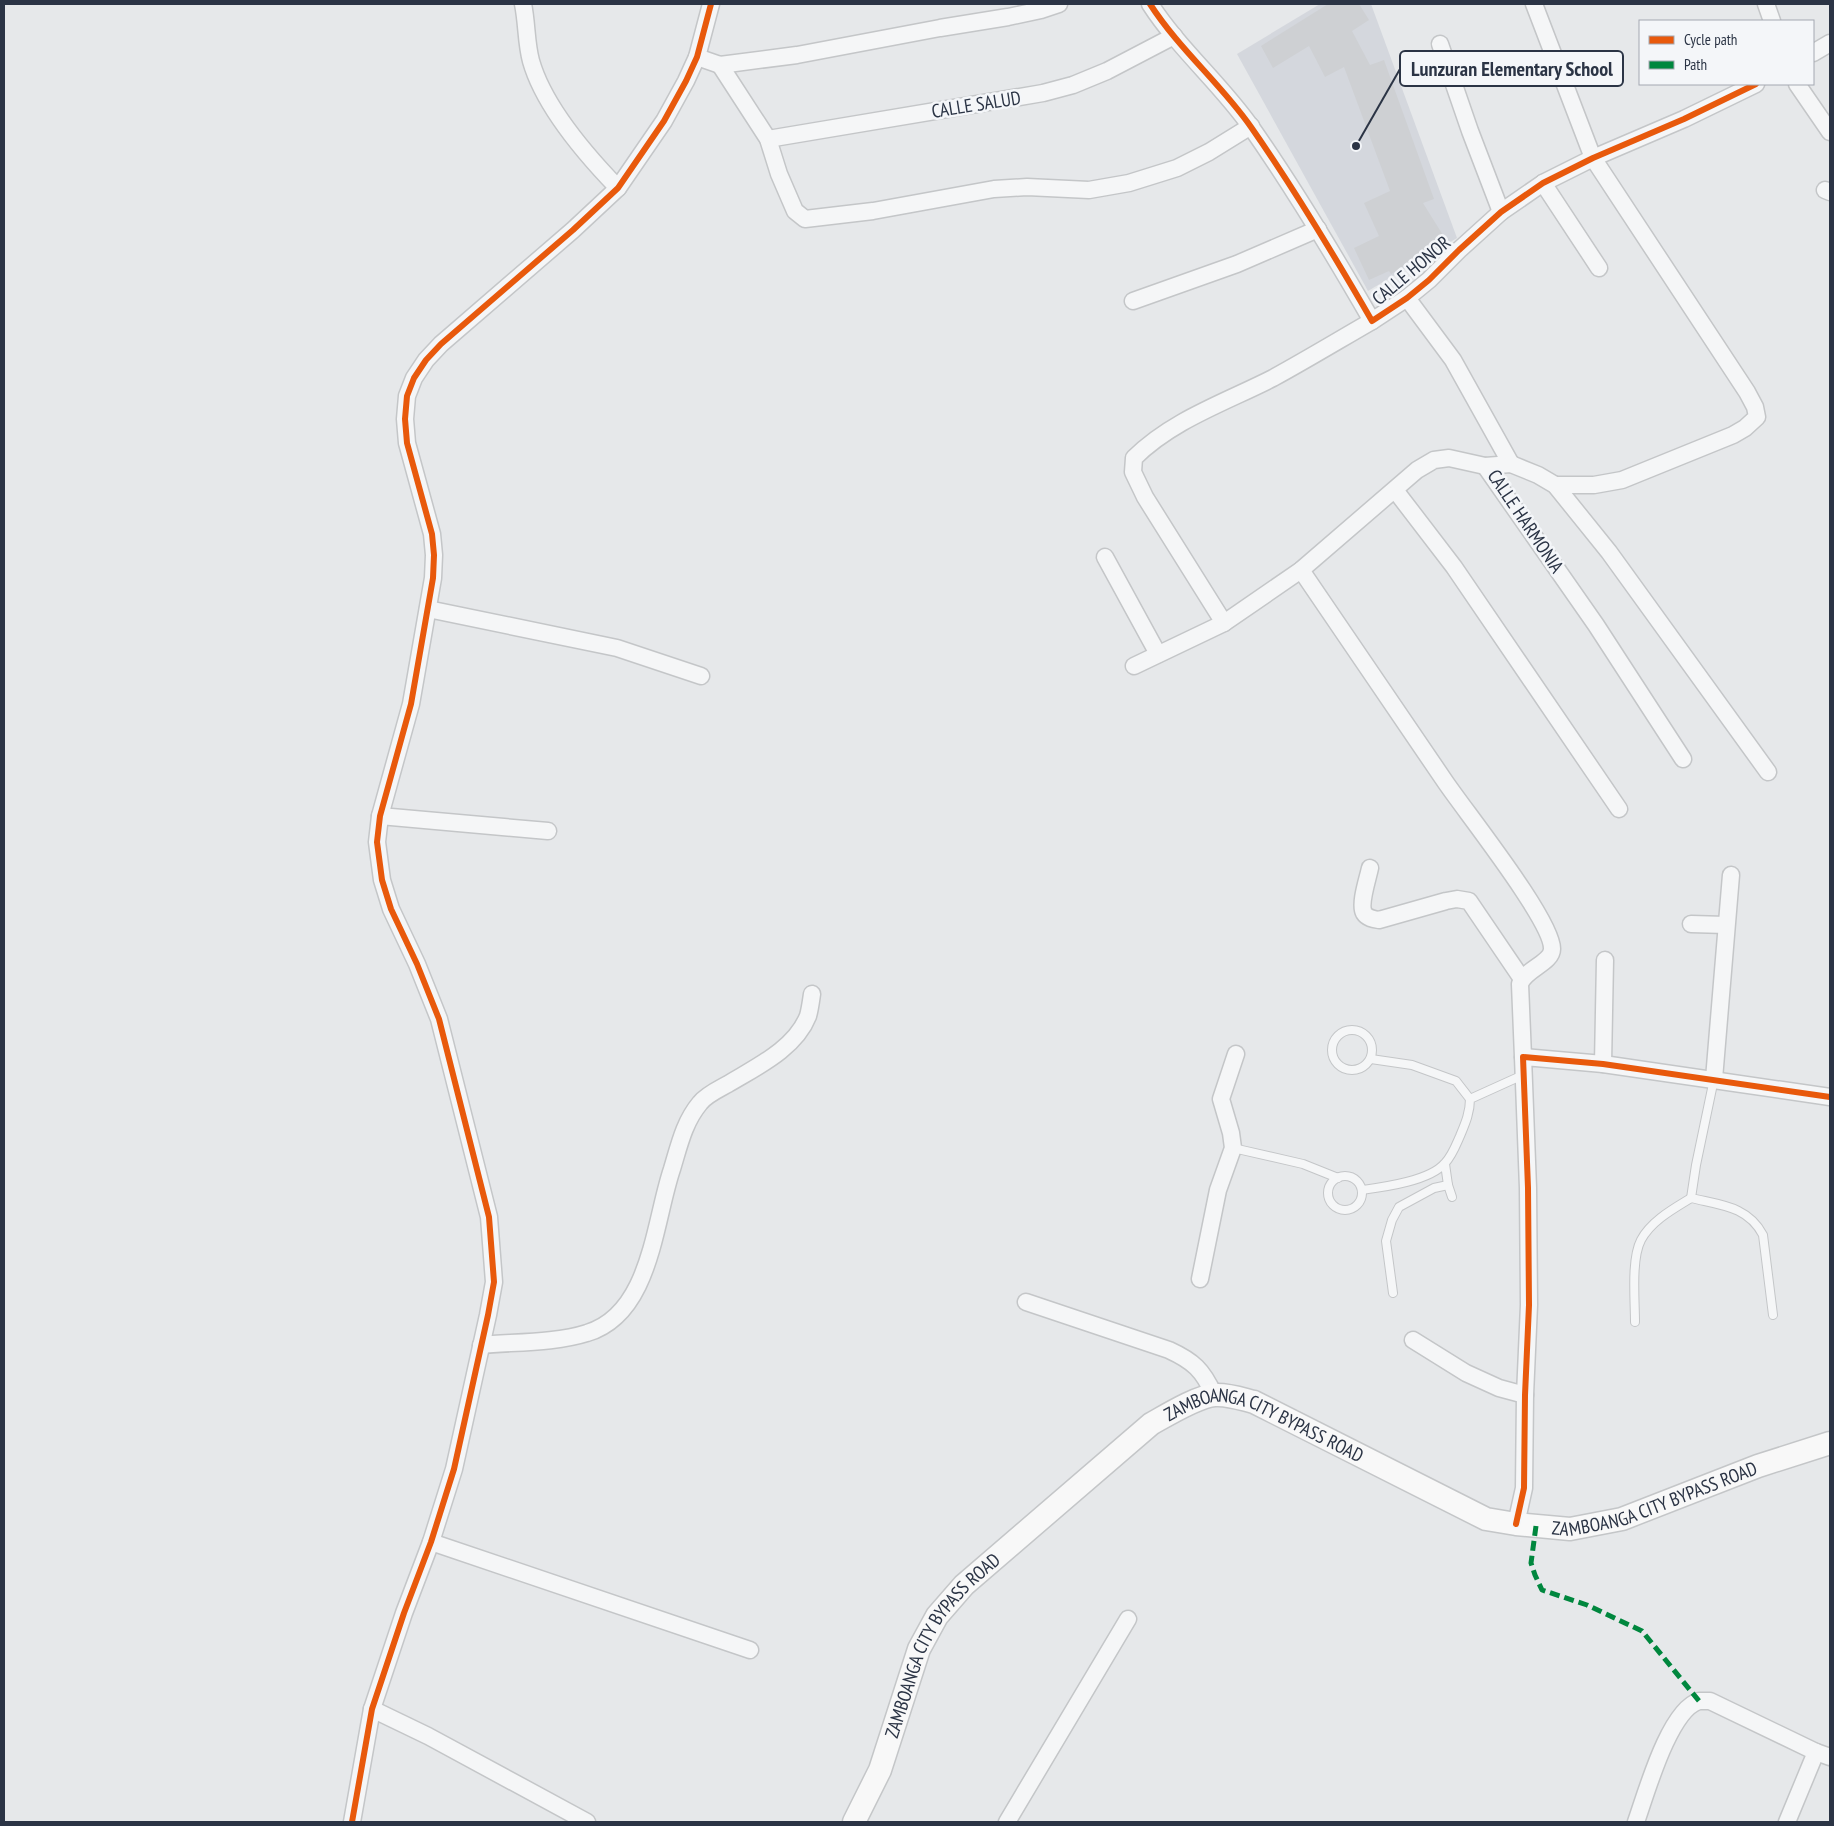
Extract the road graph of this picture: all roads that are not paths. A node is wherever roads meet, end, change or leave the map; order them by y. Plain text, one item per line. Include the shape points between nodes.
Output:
1 (523, 4) edge
2 (711, 4) edge
3 (1059, 4) edge
4 (1150, 4) edge
5 (1534, 4) edge
6 (1766, 4) edge
7 (1772, 20) edge
8 (1174, 36) junction
9 (1830, 43) edge
10 (1440, 44) dead end
11 (1814, 52) edge
12 (697, 57) junction
13 (720, 65) junction
14 (1754, 85) edge
15 (1798, 85) edge
16 (1251, 126) junction
17 (1830, 132) edge
18 (768, 138) junction
19 (1593, 158) junction
20 (1543, 183) junction
21 (618, 188) junction
22 (1502, 212) junction
23 (1318, 229) junction
24 (1599, 268) dead end
25 (1407, 298) junction
26 (1133, 301) dead end
27 (1372, 321) junction
28 (1510, 464) junction
29 (1485, 466) junction
30 (1555, 485) junction
31 (1395, 490) junction
32 (1105, 557) dead end
33 (1301, 570) junction
34 (428, 609) junction
35 (1224, 623) junction
36 (1158, 654) junction
37 (1134, 666) dead end
38 (701, 676) dead end
39 (1682, 759) dead end
40 (1768, 772) dead end
41 (1619, 809) dead end
42 (380, 816) junction
43 (548, 832) dead end
44 (1370, 868) dead end
45 (1731, 875) dead end
46 (1691, 924) dead end
47 (1726, 925) junction
48 (1604, 960) dead end
49 (1522, 979) junction
50 (812, 994) dead end
51 (1236, 1054) dead end
52 (1523, 1056) junction
53 (1371, 1059) junction
54 (1603, 1064) junction
55 (1523, 1075) junction
56 (1714, 1079) junction
57 (1830, 1097) edge
58 (1470, 1099) junction
59 (1233, 1148) junction
60 (1445, 1164) junction
61 (1338, 1178) junction
62 (1448, 1185) junction
63 (1362, 1190) junction
64 (1452, 1198) dead end
65 (1691, 1198) junction
66 (1200, 1278) dead end
67 (1393, 1293) dead end
68 (1026, 1302) dead end
69 (1773, 1315) dead end
70 (1635, 1322) dead end
71 (1413, 1340) dead end
72 (481, 1345) junction
73 (1214, 1395) junction
74 (1525, 1395) junction
75 (1830, 1443) edge
76 (1516, 1524) junction
77 (431, 1542) junction
78 (1128, 1619) dead end
79 (750, 1650) dead end
80 (372, 1709) junction
81 (1823, 1754) edge
82 (352, 1822) edge
83 (588, 1822) edge
84 (854, 1822) edge
85 (1007, 1822) edge
86 (1636, 1822) edge
87 (1787, 1822) edge

1 - 21 street via 531,61 548,100 595,164
2 - 12 street
3 - 13 street via 1008,17 797,55
4 - 8 street, CALLE HONOR
5 - 19 street
6 - 7 street
8 - 16 street, CALLE HONOR
8 - 18 street, CALLE SALUD via 1107,71 1058,89
9 - 11 street
10 - 22 street
12 - 13 street
12 - 21 street via 664,121
13 - 18 street
14 - 19 street, CALLE HONOR
15 - 17 street
16 - 18 street via 1177,168 1130,183 1089,190 994,189 805,219 795,211
16 - 23 street, CALLE HONOR
19 - 20 street, CALLE HONOR
19 - 30 street via 1748,392 1757,417 1733,435 1622,480 1594,485
20 - 22 street, CALLE HONOR
20 - 24 street
21 - 34 street via 441,344 414,378 407,396 405,419 407,443 432,534 433,578
22 - 25 street, CALLE HONOR
23 - 26 street via 1237,264
23 - 27 street, CALLE HONOR
25 - 27 street, CALLE HONOR
25 - 28 street, CALLE HARMONIA via 1453,360
27 - 35 street via 1274,377 1174,427 1134,458 1134,472 1145,498
28 - 29 street, CALLE HARMONIA
28 - 30 street
29 - 31 street via 1449,458 1434,460
29 - 39 street, CALLE HARMONIA via 1596,625
30 - 40 street via 1608,552
31 - 33 street
31 - 41 street via 1454,567
32 - 36 street
33 - 35 street
33 - 49 street via 1550,937 1552,950 1548,958
34 - 38 street via 617,648
34 - 42 street via 410,704
35 - 36 street
36 - 37 street
42 - 43 street
42 - 72 street via 377,842 382,880 391,909 439,1018 489,1217 494,1282
44 - 49 street via 1362,904 1368,918 1379,920 1457,899 1469,901
45 - 47 street
46 - 47 street
47 - 56 street
48 - 54 street
49 - 52 street
50 - 72 street via 808,1016 793,1039 770,1059 701,1101 693,1112 666,1187 641,1280 624,1308 606,1324 589,1333
51 - 59 street via 1221,1099
52 - 54 street
52 - 55 street
53 - 53 lane via 1373,1048 1369,1038 1361,1032 1346,1031 1334,1041 1332,1052 1335,1062 1344,1069 1359,1069
53 - 58 lane via 1412,1065 1456,1082
54 - 56 street
55 - 58 lane
55 - 74 street via 1529,1305
56 - 57 street
56 - 65 lane
58 - 60 lane via 1467,1120
59 - 61 lane via 1303,1164
59 - 66 street via 1218,1190
60 - 62 lane
60 - 63 lane via 1429,1174 1396,1185
61 - 63 lane via 1354,1178
61 - 63 lane via 1328,1190 1332,1206 1340,1210 1355,1207
62 - 64 lane
62 - 67 lane via 1434,1188 1399,1207 1392,1220 1386,1241
65 - 69 lane via 1738,1210 1758,1226 1763,1235
65 - 70 lane via 1658,1220 1641,1241 1636,1264
68 - 73 street via 1186,1358 1208,1380
71 - 74 street via 1466,1373 1499,1388
72 - 77 street via 454,1469
73 - 76 main road, ZAMBOANGA CITY BYPASS ROAD via 1254,1402 1486,1519
73 - 84 main road, ZAMBOANGA CITY BYPASS ROAD via 1175,1410 1151,1424 964,1585 937,1616 919,1649 880,1770
74 - 76 street via 1524,1488
75 - 76 main road, ZAMBOANGA CITY BYPASS ROAD via 1758,1466 1622,1519 1570,1529
77 - 79 street
77 - 80 street
78 - 85 street
80 - 82 street
80 - 83 street
81 - 86 street via 1710,1701 1699,1701 1679,1716 1666,1740
81 - 87 street

